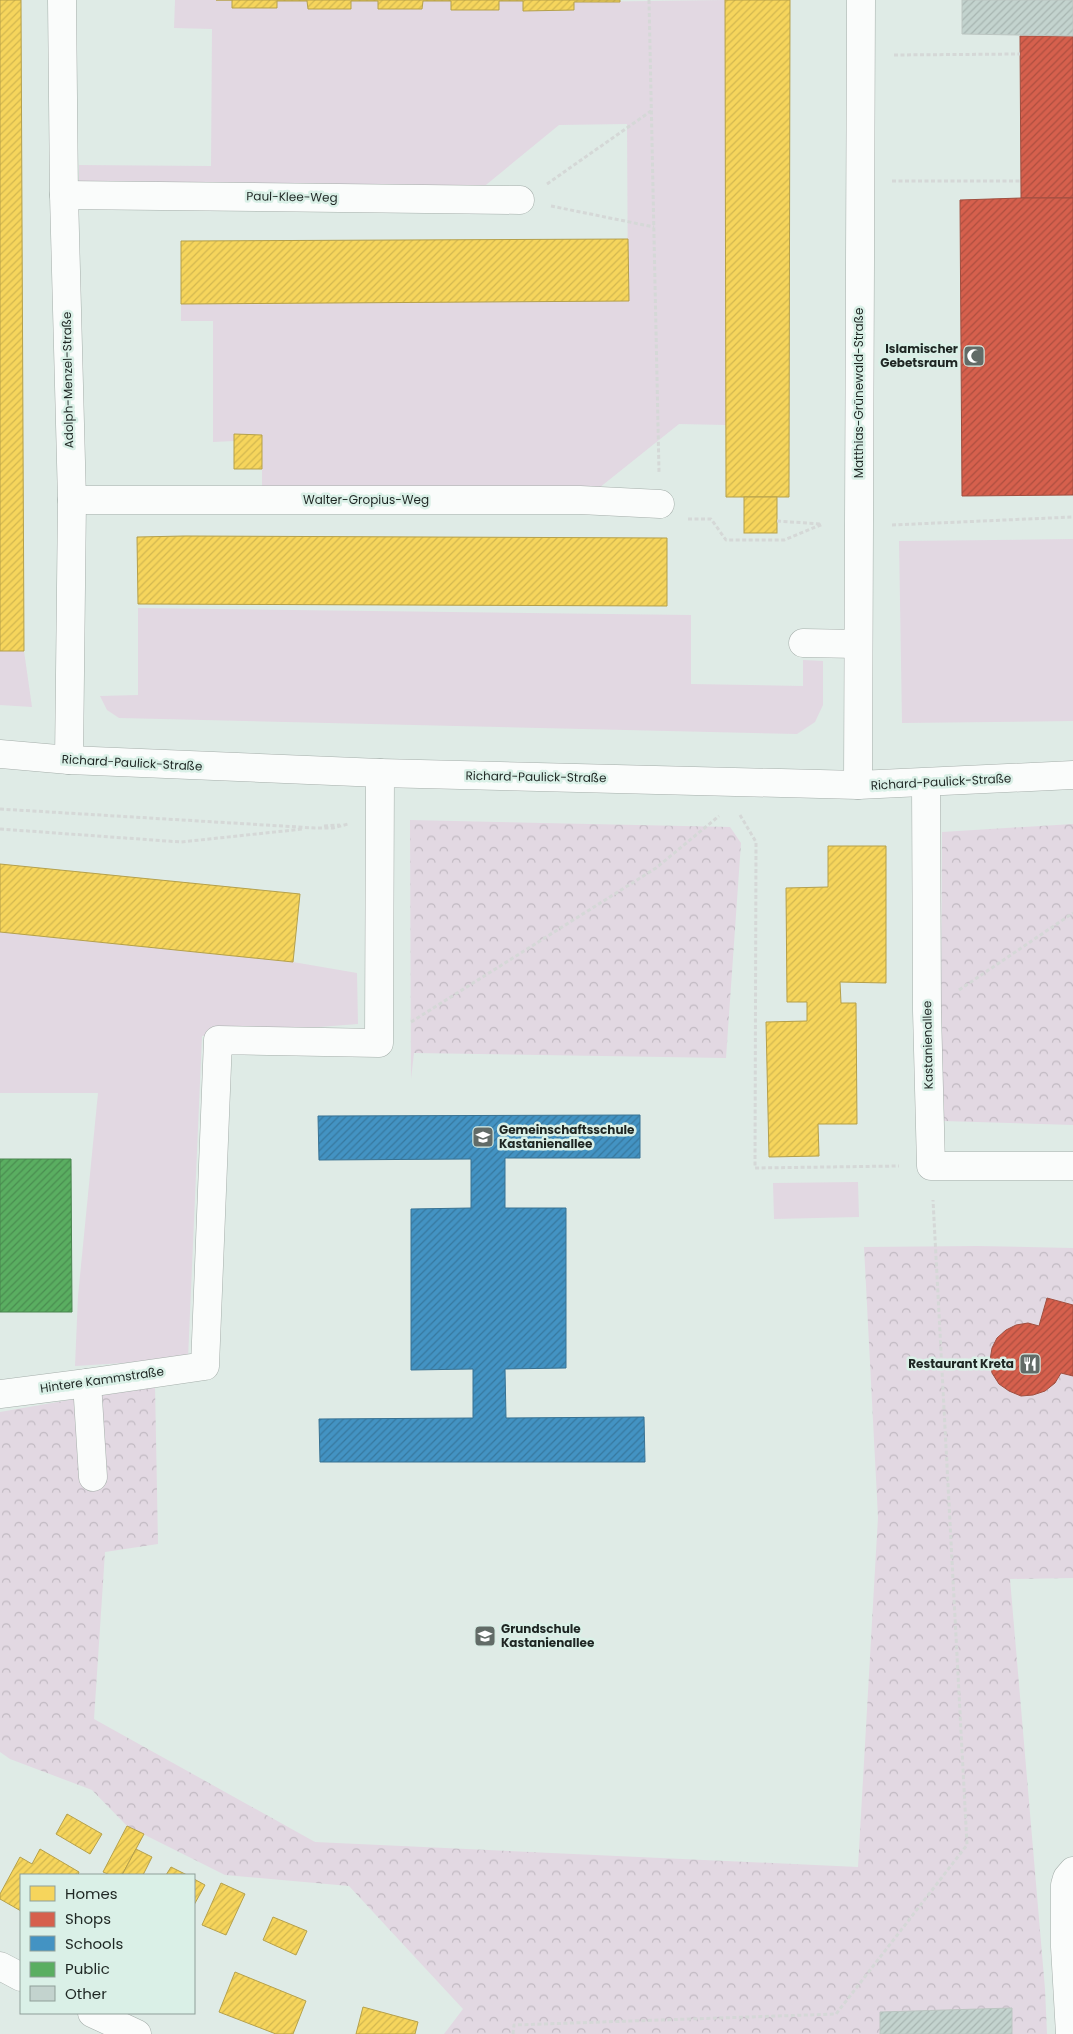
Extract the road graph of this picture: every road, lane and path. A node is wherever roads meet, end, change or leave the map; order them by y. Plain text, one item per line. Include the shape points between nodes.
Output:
1 (62, 0) edge
2 (649, 0) edge
3 (861, 0) edge
4 (1020, 54) dead end
5 (861, 56) junction
6 (651, 111) junction
7 (861, 181) junction
8 (1021, 181) dead end
9 (64, 195) junction
10 (522, 200) junction
11 (654, 227) junction
12 (72, 500) junction
13 (660, 504) junction
14 (1073, 517) edge
15 (777, 521) dead end
16 (858, 526) junction
17 (803, 643) dead end
18 (858, 644) junction
19 (0, 754) edge
20 (69, 760) junction
21 (380, 773) junction
22 (1073, 775) edge
23 (760, 783) junction
24 (926, 783) junction
25 (858, 785) junction
26 (378, 816) junction
27 (720, 816) dead end
28 (0, 829) edge
29 (1073, 914) edge
30 (927, 1011) junction
31 (379, 1043) junction
32 (931, 1166) junction
33 (1073, 1166) edge
34 (87, 1383) junction
35 (0, 1394) edge
36 (93, 1477) dead end
37 (1073, 1871) edge
38 (0, 1966) edge
39 (20, 1976) edge
40 (94, 2014) edge
41 (137, 2034) edge
42 (513, 2034) edge
43 (1070, 2034) edge

1 - 9 street, Adolph-Menzel-Straße
2 - 6 path
3 - 5 street, Matthias-Grünewald-Straße
4 - 5 path
5 - 7 street, Matthias-Grünewald-Straße
6 - 10 path
6 - 11 path
7 - 8 path
7 - 16 street, Matthias-Grünewald-Straße
9 - 10 street, Paul-Klee-Weg
9 - 12 street, Adolph-Menzel-Straße
10 - 11 path
11 - 13 path
12 - 13 street, Walter-Gropius-Weg via 570,500
12 - 20 street, Adolph-Menzel-Straße
13 - 15 path via 677,518 711,519 726,540 784,540 823,524
14 - 16 path
16 - 18 street, Matthias-Grünewald-Straße
17 - 18 street
18 - 25 street, Matthias-Grünewald-Straße
19 - 20 street, Richard-Paulick-Straße
20 - 21 street, Richard-Paulick-Straße
21 - 23 street, Richard-Paulick-Straße
21 - 26 street
22 - 24 street, Richard-Paulick-Straße
23 - 25 street, Richard-Paulick-Straße
23 - 32 path via 734,804 756,842 755,1168
24 - 25 street, Richard-Paulick-Straße
24 - 30 street, Kastanienallee
26 - 28 path via 366,822 181,842
26 - 31 street
27 - 31 path via 656,868
29 - 30 path
30 - 32 street, Kastanienallee
31 - 34 street, Hintere Kammstraße via 218,1040 204,1366
32 - 33 street
32 - 42 path via 966,1845 836,2014 514,2025
34 - 35 street, Hintere Kammstraße
34 - 36 street
37 - 43 street via 1065,1885
38 - 39 street
40 - 41 street

